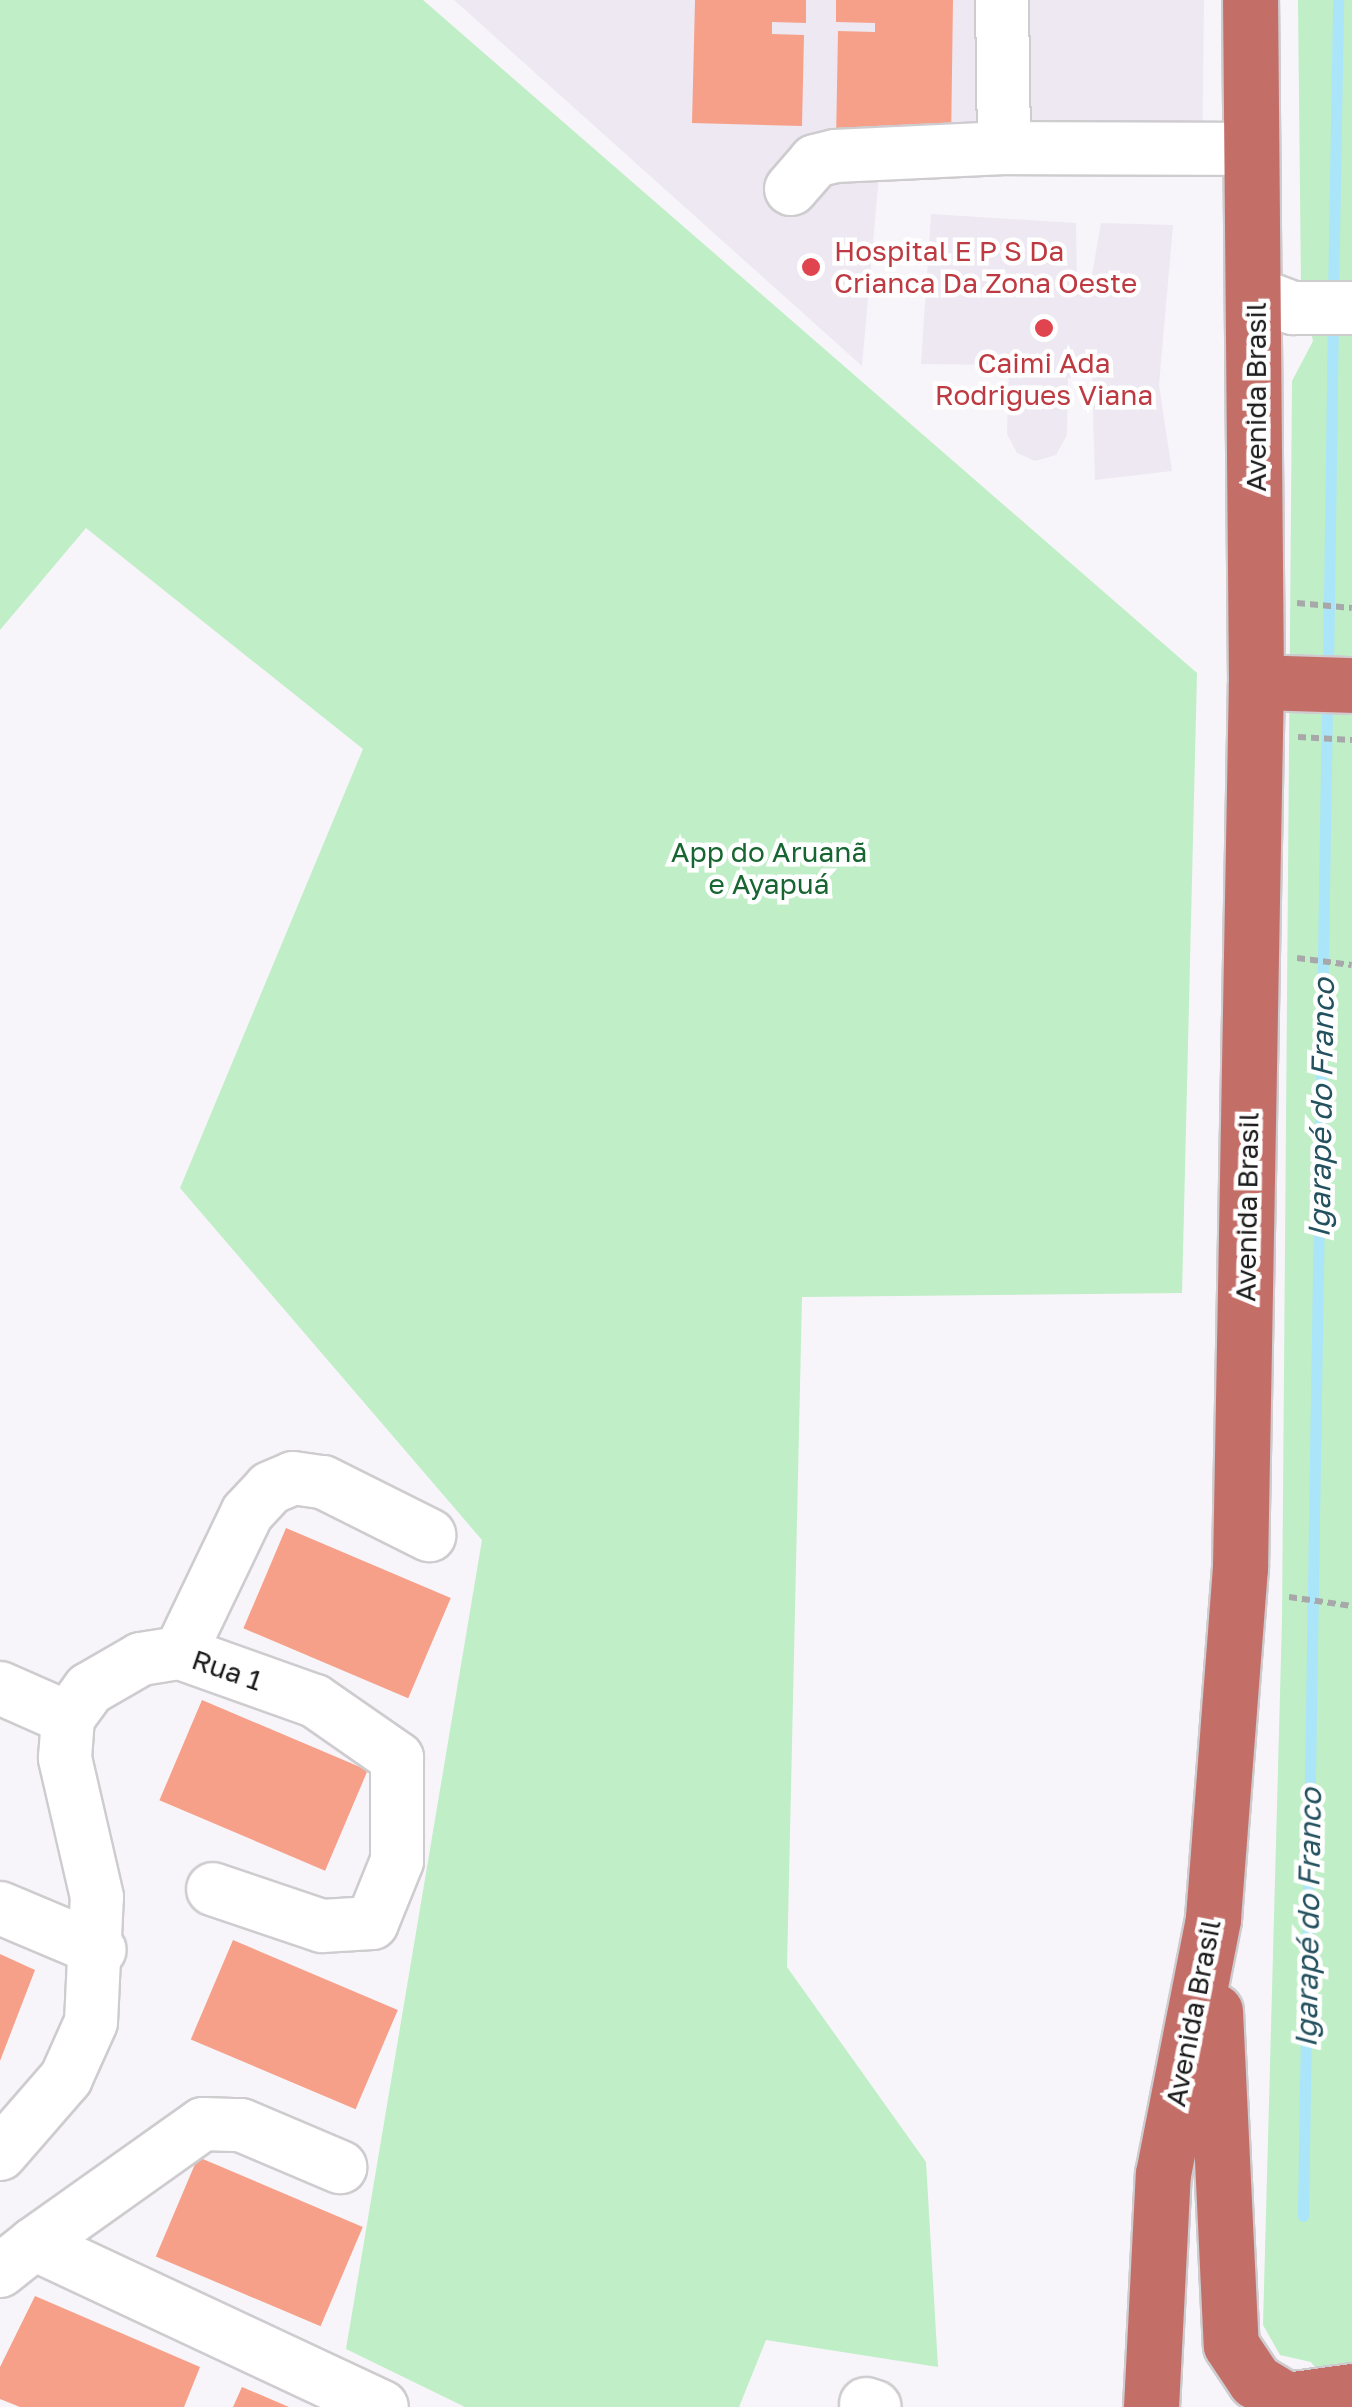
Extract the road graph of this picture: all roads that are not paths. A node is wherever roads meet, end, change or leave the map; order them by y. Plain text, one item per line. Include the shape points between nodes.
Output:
1 (1002, 0) edge
2 (1250, 0) edge
3 (1004, 148) junction
4 (1250, 149) junction
5 (791, 190) dead end
6 (1274, 301) junction
7 (1352, 308) edge
8 (1256, 682) junction
9 (1332, 684) edge
10 (429, 1535) dead end
11 (180, 1653) junction
12 (0, 1688) edge
13 (68, 1718) junction
14 (213, 1889) dead end
15 (0, 1908) edge
16 (1213, 1918) junction
17 (100, 1950) junction
18 (6, 2139) edge
19 (340, 2166) dead end
20 (17, 2257) edge
21 (1352, 2391) edge
22 (382, 2407) edge
23 (1152, 2407) edge

1 - 3 street
2 - 4 highway, Avenida Brasil
3 - 4 street
3 - 5 street via 835,156 815,161
4 - 6 highway, Avenida Brasil
6 - 7 street
6 - 8 highway, Avenida Brasil
8 - 9 highway
8 - 16 highway, Avenida Brasil via 1240,1568
10 - 11 street via 322,1482 293,1478 270,1488 247,1513
11 - 13 street, Rua 1 via 141,1660 89,1688
11 - 14 street, Rua 1 via 315,1701 397,1758 397,1861 385,1905 353,1930
12 - 13 street
13 - 17 street via 66,1758
15 - 17 street
16 - 21 highway via 1231,2345 1255,2381 1287,2400
16 - 23 highway, Avenida Brasil via 1163,2174
17 - 18 street via 91,2022 66,2078
19 - 20 street via 241,2125 203,2124
20 - 22 street

